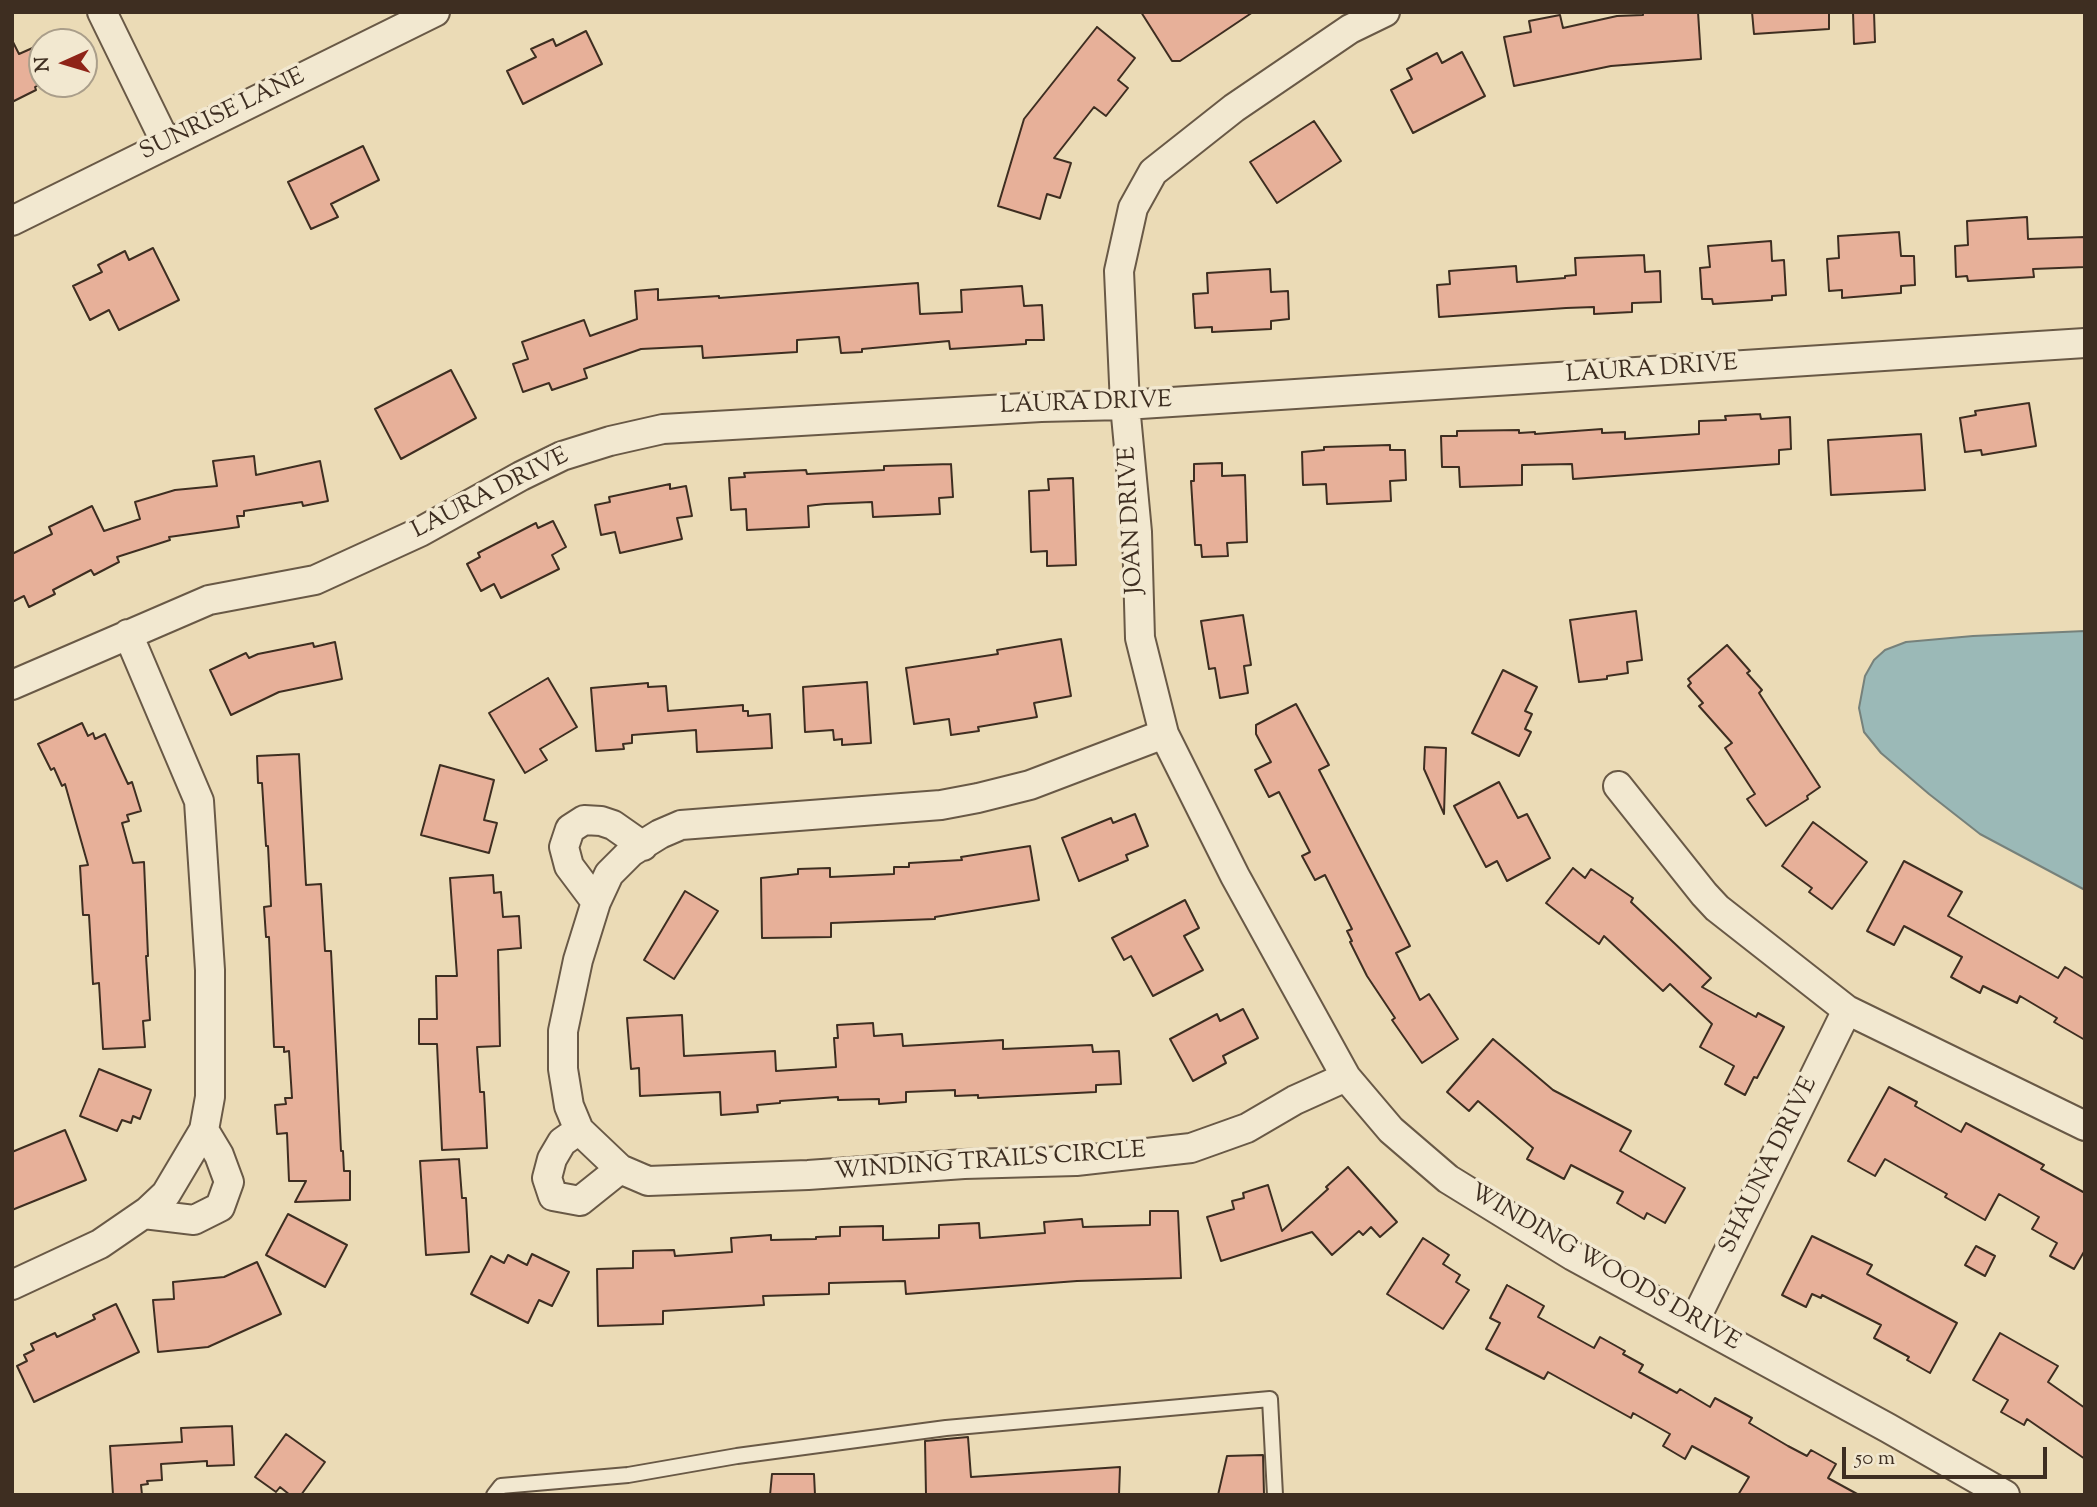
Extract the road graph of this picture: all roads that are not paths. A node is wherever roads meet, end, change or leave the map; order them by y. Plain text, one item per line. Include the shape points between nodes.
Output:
1 (102, 12) edge
2 (435, 12) edge
3 (1385, 12) edge
4 (166, 144) junction
5 (12, 221) edge
6 (2085, 343) edge
7 (1125, 405) junction
8 (128, 634) junction
9 (12, 685) edge
10 (1164, 734) junction
11 (1618, 786) dead end
12 (643, 846) junction
13 (596, 902) junction
14 (1847, 1010) junction
15 (1346, 1077) junction
16 (2085, 1126) edge
17 (204, 1130) junction
18 (579, 1130) junction
19 (620, 1169) junction
20 (144, 1214) junction
21 (12, 1285) edge
22 (1694, 1322) junction
23 (494, 1495) edge
24 (1275, 1495) edge
25 (2005, 1495) edge

1 - 4 street
2 - 4 street, SUNRISE LANE
3 - 7 street, JOAN DRIVE via 1350,29 1234,108 1153,172 1133,208 1119,271
4 - 5 street, SUNRISE LANE
6 - 7 street, LAURA DRIVE
7 - 8 street, LAURA DRIVE via 752,422 663,429 610,441 521,475 420,532 315,580 209,600
7 - 10 street, JOAN DRIVE via 1137,532 1140,638
8 - 9 street, LAURA DRIVE
8 - 17 street via 199,801 210,970 210,1097
10 - 12 street, WINDING TRAILS CIRCLE via 1030,785 941,805 681,825
10 - 15 street, WINDING WOODS DRIVE via 1235,876
11 - 14 street via 1717,908
12 - 13 street, WINDING TRAILS CIRCLE via 610,873
12 - 13 street via 601,821 584,820 570,829 564,847 569,866
13 - 18 street, WINDING TRAILS CIRCLE via 563,1031 563,1069 569,1106
14 - 16 street
14 - 22 street, SHAUNA DRIVE
15 - 19 street, WINDING TRAILS CIRCLE via 1247,1128 1191,1148 1076,1161 795,1176 648,1181
15 - 22 street, WINDING WOODS DRIVE via 1391,1130 1448,1179 1573,1256
17 - 20 street via 166,1194
17 - 20 street via 229,1182 220,1207 194,1220
18 - 19 street, WINDING TRAILS CIRCLE
18 - 19 street via 562,1142 552,1159 547,1178 553,1196 580,1201
20 - 21 street via 100,1244
22 - 25 street, WINDING WOODS DRIVE
23 - 24 lane via 501,1486 628,1475 946,1428 1270,1398

